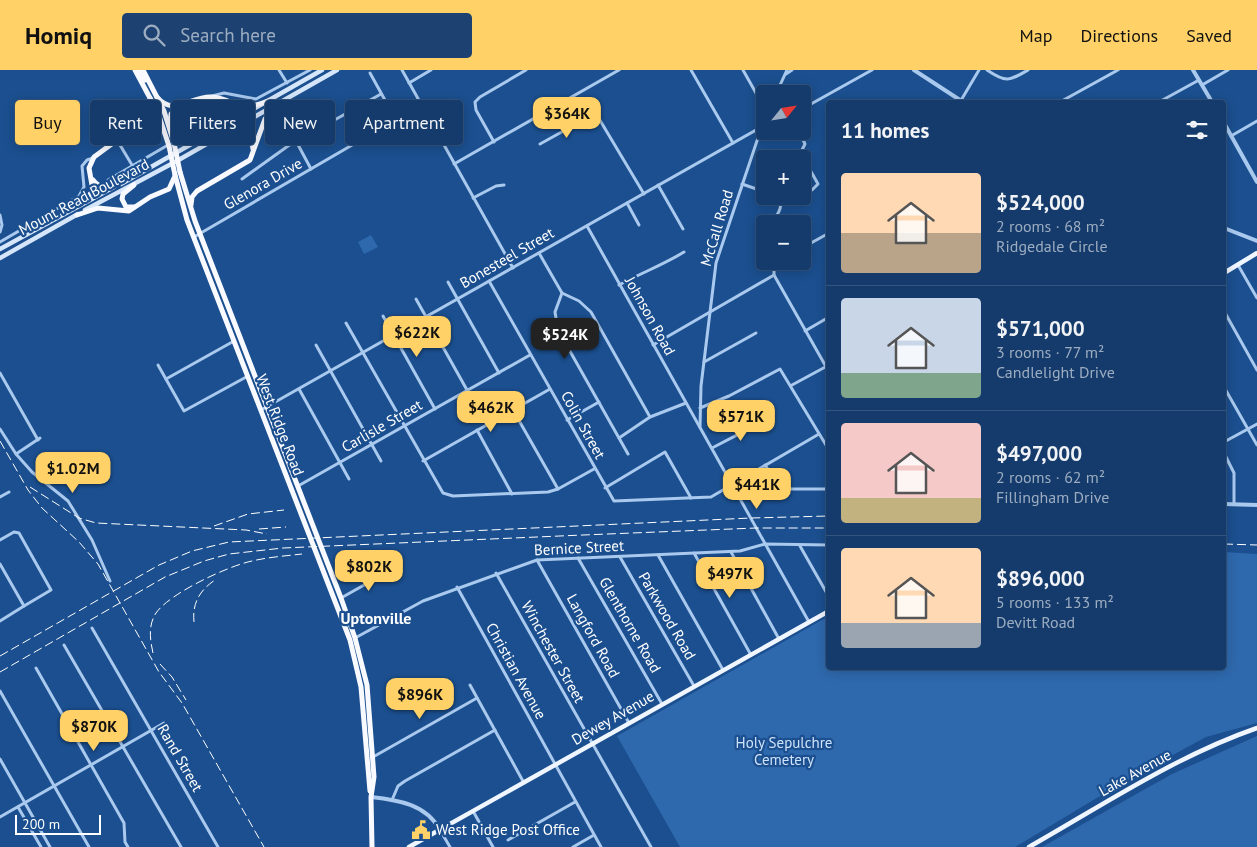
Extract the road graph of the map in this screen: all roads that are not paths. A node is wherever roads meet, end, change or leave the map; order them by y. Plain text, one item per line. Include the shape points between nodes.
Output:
1 (135, 70) edge
2 (139, 70) edge
3 (143, 70) edge
4 (279, 70) edge
5 (310, 70) edge
6 (322, 70) edge
7 (337, 70) edge
8 (402, 70) edge
9 (431, 70) edge
10 (526, 70) edge
11 (618, 70) edge
12 (691, 70) edge
13 (743, 70) edge
14 (792, 70) edge
15 (872, 70) edge
16 (914, 70) edge
17 (979, 70) edge
18 (987, 70) edge
19 (1028, 70) edge
20 (1118, 70) edge
21 (1193, 70) edge
22 (1228, 70) edge
23 (786, 72) edge
24 (370, 73) dead end
25 (1199, 80) junction
26 (287, 83) junction
27 (409, 83) junction
28 (780, 85) edge
29 (1202, 85) junction
30 (153, 90) junction
31 (381, 94) junction
32 (756, 94) edge
33 (157, 97) junction
34 (212, 97) junction
35 (572, 97) junction
36 (150, 98) joint
37 (201, 100) edge
38 (217, 100) edge
39 (270, 100) edge
40 (284, 100) edge
41 (384, 100) edge
42 (419, 100) edge
43 (958, 100) edge
44 (962, 100) edge
45 (1064, 100) edge
46 (1162, 100) edge
47 (1211, 100) edge
48 (265, 102) edge
49 (811, 104) edge
50 (171, 106) edge
51 (171, 115) edge
52 (265, 118) edge
53 (585, 119) junction
54 (335, 120) edge
55 (1257, 121) edge
56 (161, 127) edge
57 (1226, 127) edge
58 (164, 130) junction
59 (756, 130) edge
60 (171, 131) joint
61 (1231, 136) junction
62 (758, 140) edge
63 (494, 142) junction
64 (733, 143) junction
65 (540, 144) dead end
66 (109, 145) edge
67 (120, 145) edge
68 (168, 145) junction
69 (174, 145) edge
70 (190, 145) edge
71 (205, 145) edge
72 (252, 145) edge
73 (292, 145) edge
74 (298, 145) edge
75 (354, 145) edge
76 (444, 145) edge
77 (252, 157) junction
78 (93, 158) junction
79 (454, 164) junction
80 (132, 165) junction
81 (311, 170) junction
82 (811, 172) edge
83 (90, 175) junction
84 (174, 175) junction
85 (242, 179) dead end
86 (108, 180) dead end
87 (123, 182) junction
88 (183, 182) junction
89 (1257, 182) edge
90 (742, 184) junction
91 (134, 185) junction
92 (504, 185) dead end
93 (658, 185) junction
94 (200, 189) junction
95 (756, 189) edge
96 (811, 190) edge
97 (164, 192) junction
98 (644, 194) junction
99 (473, 198) junction
100 (181, 203) junction
101 (627, 203) junction
102 (82, 204) junction
103 (137, 206) junction
104 (191, 211) junction
105 (0, 214) edge
106 (77, 215) junction
107 (55, 218) junction
108 (639, 225) dead end
109 (28, 226) junction
110 (587, 226) junction
111 (683, 228) dead end
112 (1226, 229) edge
113 (0, 232) edge
114 (826, 235) edge
115 (197, 236) junction
116 (1257, 241) edge
117 (0, 242) edge
118 (811, 243) edge
119 (0, 249) edge
120 (684, 252) dead end
121 (539, 253) junction
122 (1257, 253) edge
123 (0, 258) edge
124 (1238, 265) junction
125 (513, 268) junction
126 (774, 270) edge
127 (1226, 272) edge
128 (774, 275) junction
129 (489, 281) junction
130 (448, 282) dead end
131 (619, 285) junction
132 (562, 293) junction
133 (1257, 298) edge
134 (416, 299) dead end
135 (458, 299) junction
136 (710, 312) junction
137 (1226, 315) edge
138 (383, 316) dead end
139 (426, 317) junction
140 (826, 319) edge
141 (346, 323) dead end
142 (805, 331) junction
143 (756, 333) dead end
144 (394, 335) junction
145 (234, 340) junction
146 (316, 345) dead end
147 (653, 345) junction
148 (362, 353) junction
149 (530, 355) junction
150 (704, 362) junction
151 (826, 364) edge
152 (158, 366) dead end
153 (826, 367) edge
154 (1257, 370) edge
155 (330, 371) junction
156 (0, 373) edge
157 (499, 373) junction
158 (248, 376) junction
159 (166, 379) junction
160 (792, 385) junction
161 (298, 389) junction
162 (550, 389) junction
163 (467, 390) junction
164 (1226, 390) edge
165 (598, 402) junction
166 (686, 403) junction
167 (264, 408) junction
168 (435, 408) junction
169 (700, 408) junction
170 (513, 410) junction
171 (694, 416) junction
172 (650, 417) junction
173 (567, 420) junction
174 (766, 420) dead end
175 (1257, 424) edge
176 (403, 427) junction
177 (700, 427) junction
178 (0, 429) edge
179 (1248, 429) junction
180 (477, 430) junction
181 (819, 434) junction
182 (619, 438) junction
183 (1226, 441) edge
184 (372, 444) junction
185 (826, 445) edge
186 (1257, 445) edge
187 (712, 448) junction
188 (16, 454) junction
189 (628, 454) dead end
190 (1226, 457) edge
191 (381, 461) dead end
192 (423, 461) junction
193 (340, 463) junction
194 (765, 465) junction
195 (594, 469) junction
196 (349, 479) dead end
197 (733, 485) junction
198 (297, 486) junction
199 (605, 488) junction
200 (558, 489) junction
201 (826, 489) edge
202 (9, 492) dead end
203 (512, 494) junction
204 (0, 498) edge
205 (691, 498) junction
206 (1226, 504) edge
207 (1234, 504) junction
208 (1257, 505) edge
209 (0, 540) edge
210 (765, 544) junction
211 (799, 545) junction
212 (826, 545) edge
213 (731, 552) junction
214 (694, 553) junction
215 (658, 555) junction
216 (620, 556) junction
217 (578, 558) junction
218 (537, 560) junction
219 (0, 564) edge
220 (389, 571) dead end
221 (496, 573) junction
222 (110, 581) dead end
223 (457, 587) junction
224 (826, 592) edge
225 (341, 598) junction
226 (24, 606) junction
227 (826, 613) edge
228 (0, 621) edge
229 (810, 622) junction
230 (92, 628) dead end
231 (779, 638) junction
232 (352, 639) junction
233 (64, 645) dead end
234 (751, 654) junction
235 (36, 668) dead end
236 (723, 670) junction
237 (470, 685) dead end
238 (694, 686) junction
239 (0, 691) edge
240 (477, 698) junction
241 (662, 704) junction
242 (164, 723) dead end
243 (629, 723) junction
244 (1257, 728) edge
245 (151, 730) junction
246 (494, 730) junction
247 (592, 744) junction
248 (122, 746) junction
249 (373, 757) junction
250 (0, 759) edge
251 (91, 764) junction
252 (555, 765) junction
253 (524, 783) junction
254 (54, 786) junction
255 (371, 797) junction
256 (392, 800) junction
257 (575, 802) junction
258 (25, 803) junction
259 (18, 807) junction
260 (473, 811) junction
261 (0, 817) edge
262 (440, 830) junction
263 (594, 835) junction
264 (508, 840) dead end
265 (41, 847) edge
266 (50, 847) edge
267 (89, 847) edge
268 (128, 847) edge
269 (181, 847) edge
270 (218, 847) edge
271 (372, 847) edge
272 (410, 847) edge
273 (450, 847) edge
274 (493, 847) edge
275 (573, 847) edge
276 (601, 847) edge
277 (651, 847) edge
278 (1029, 847) edge

1 - 36 highway, West Ridge Road
2 - 30 highway
3 - 30 highway, West Ridge Road
4 - 26 street
5 - 26 street
6 - 39 main road, Mount Read Boulevard
7 - 40 main road, Mount Read Boulevard
8 - 27 street
9 - 27 street
10 - 63 street via 475,102 476,110
11 - 35 street
12 - 64 street
13 - 32 street
14 - 23 street
15 - 49 street
16 - 43 street
17 - 44 street
18 - 19 street via 1006,80
20 - 45 street
21 - 25 street
22 - 29 street
23 - 28 street
24 - 31 street
25 - 29 street
25 - 46 street
26 - 34 street via 256,99 224,93
27 - 42 street
29 - 47 street
30 - 33 highway, West Ridge Road
31 - 41 street
31 - 54 street
33 - 50 highway
33 - 60 highway, West Ridge Road
34 - 37 highway
34 - 38 highway
34 - 48 highway via 242,107
35 - 53 street
35 - 63 street
36 - 58 highway, West Ridge Road
51 - 60 highway
52 - 77 highway
53 - 65 street
53 - 98 street via 594,116 601,120
55 - 61 street
56 - 58 highway
57 - 61 street
58 - 68 highway, West Ridge Road
59 - 64 street, Bonesteel Street
61 - 89 street
62 - 90 street, McCall Road
63 - 79 street
64 - 93 street, Bonesteel Street
66 - 78 highway
67 - 80 street
68 - 80 street, Mount Read Boulevard
68 - 84 highway, West Ridge Road, bridge
69 - 88 highway, West Ridge Road, bridge
70 - 87 main road, Mount Read Boulevard
71 - 91 main road, Mount Read Boulevard
72 - 77 highway
73 - 85 street
74 - 81 street
75 - 81 street, Glenora Drive
76 - 79 street
77 - 94 highway
78 - 83 highway
78 - 109 street, Mount Read Boulevard via 82,166 84,187 80,195
79 - 99 street
80 - 86 street, Mount Read Boulevard
81 - 115 street, Glenora Drive
82 - 96 street via 818,184
83 - 87 highway via 103,188
83 - 102 highway via 92,192
84 - 97 highway via 172,185
84 - 100 highway, West Ridge Road
87 - 102 main road, Mount Read Boulevard
88 - 94 highway via 191,190
88 - 104 highway, West Ridge Road
90 - 95 street
90 - 136 street, McCall Road via 716,263
91 - 103 highway via 124,194 122,201 127,208
91 - 106 main road, Mount Read Boulevard
92 - 99 street
93 - 98 street, Bonesteel Street
93 - 111 street
94 - 104 highway via 192,198
97 - 100 highway via 174,193
97 - 103 highway
98 - 101 street, Bonesteel Street
99 - 125 street
100 - 115 highway, West Ridge Road
101 - 108 street
101 - 110 street, Bonesteel Street
102 - 107 main road, Mount Read Boulevard
103 - 106 highway via 126,211 100,208
104 - 115 highway, West Ridge Road
105 - 113 street
106 - 123 main road, Mount Read Boulevard
107 - 109 main road
107 - 119 main road, Mount Read Boulevard
109 - 117 street, Mount Read Boulevard
110 - 121 street, Bonesteel Street
110 - 131 street, Johnson Road
112 - 116 street
114 - 118 street
115 - 145 highway, West Ridge Road
115 - 167 highway, West Ridge Road
120 - 131 street
121 - 125 street, Bonesteel Street
121 - 132 street
122 - 124 main road
124 - 127 main road
124 - 133 street
125 - 129 street, Bonesteel Street
126 - 128 street
128 - 136 street
128 - 142 street
129 - 135 street, Bonesteel Street
129 - 149 street, Colin Street
130 - 135 street
131 - 147 street, Johnson Road
132 - 165 street via 555,312 556,325
132 - 172 street via 579,301 591,312
134 - 139 street
135 - 139 street, Bonesteel Street
135 - 157 street
136 - 147 street
136 - 150 street, McCall Road
137 - 154 street
138 - 144 street
139 - 144 street, Bonesteel Street
139 - 163 street
140 - 142 street
141 - 148 street
142 - 151 street
143 - 150 street
144 - 148 street, Bonesteel Street
144 - 168 street
145 - 158 highway, West Ridge Road
145 - 159 street
146 - 155 street
147 - 166 street, Johnson Road
148 - 155 street, Bonesteel Street
148 - 176 street
149 - 157 street, Carlisle Street
149 - 162 street, Colin Street
150 - 169 street, McCall Road
152 - 159 street
153 - 160 street
155 - 161 street, Bonesteel Street
155 - 184 street
156 - 188 street via 39,439
157 - 163 street, Carlisle Street
158 - 159 street via 184,411
158 - 167 highway, West Ridge Road
160 - 169 street via 778,368 729,396
160 - 181 street
161 - 167 street, Bonesteel Street
161 - 193 street
162 - 170 street
162 - 173 street, Colin Street
163 - 168 street, Carlisle Street
164 - 179 street
165 - 173 street
165 - 182 street
166 - 171 street, Johnson Road
166 - 172 street
167 - 198 highway, West Ridge Road
167 - 232 highway, West Ridge Road
168 - 176 street, Carlisle Street
169 - 171 street
169 - 177 street, McCall Road
170 - 180 street
170 - 200 street
171 - 177 street, McCall Road
172 - 182 street
173 - 195 street, Colin Street
174 - 187 street
175 - 179 street
176 - 184 street, Carlisle Street
176 - 192 street
177 - 187 street, McCall Road
178 - 188 street
179 - 183 street
179 - 186 street
180 - 192 street
180 - 203 street
181 - 185 street
181 - 194 street
182 - 189 street
184 - 191 street
184 - 193 street, Carlisle Street
187 - 197 street, McCall Road
188 - 222 street via 32,472 68,501 92,540
190 - 207 street via 1234,474
192 - 203 street via 438,488 446,494
193 - 196 street
193 - 198 street, Carlisle Street
194 - 197 street
194 - 201 street via 781,489
195 - 199 street, Colin Street
195 - 200 street
197 - 205 street via 711,497
197 - 210 street, McCall Road
198 - 225 highway, West Ridge Road
199 - 205 street, Colin Street via 614,501
199 - 205 street via 666,452
200 - 203 street
202 - 204 street
206 - 207 street
207 - 208 street
209 - 226 street via 14,532 20,534 51,587 49,592
210 - 211 street, Bernice Street
210 - 213 street, Bernice Street
210 - 229 street, McCall Road
211 - 212 street, Bernice Street
211 - 224 street
213 - 214 street, Bernice Street
213 - 231 street
214 - 215 street, Bernice Street
214 - 234 street
215 - 216 street, Bernice Street
215 - 236 street
216 - 217 street, Bernice Street
216 - 238 street, Parkwood Road
217 - 218 street, Bernice Street
217 - 241 street, Glenthorne Road
218 - 221 street, Bernice Street
218 - 243 street, Langford Road
219 - 226 street
220 - 225 street
221 - 223 street, Bernice Street
221 - 247 street, Winchester Street
223 - 232 street, Bernice Street via 415,605
223 - 252 street, Christian Avenue
225 - 232 highway, West Ridge Road
226 - 228 street
227 - 229 main road, Dewey Avenue
229 - 231 main road, Dewey Avenue
230 - 245 street, Rand Street
231 - 234 main road, Dewey Avenue
232 - 249 highway, West Ridge Road via 367,685
232 - 255 highway, West Ridge Road via 361,687
233 - 248 street
234 - 236 main road, Dewey Avenue
235 - 251 street
236 - 238 main road, Dewey Avenue
237 - 240 street
238 - 241 main road, Dewey Avenue
239 - 254 street
240 - 246 street
240 - 249 street
241 - 243 main road, Dewey Avenue
242 - 245 street
243 - 247 main road, Dewey Avenue
244 - 278 main road, Lake Avenue via 1171,766
245 - 248 street
245 - 270 street, Rand Street
246 - 253 street
246 - 256 street via 405,781 396,788
247 - 252 main road, Dewey Avenue
247 - 277 street, Winchester Street
248 - 251 street
248 - 269 street
249 - 255 highway, West Ridge Road
250 - 258 street
251 - 254 street
251 - 268 street via 124,823
252 - 253 main road, Dewey Avenue
252 - 257 street, Christian Avenue
253 - 260 main road, Dewey Avenue
254 - 258 street
254 - 267 street
255 - 256 street
255 - 271 highway, West Ridge Road
256 - 262 street via 422,809
257 - 263 street, Christian Avenue
257 - 264 street
258 - 259 street
258 - 266 street
259 - 261 street
259 - 265 street
260 - 262 main road, Dewey Avenue
260 - 274 street
262 - 272 main road, Dewey Avenue
262 - 273 street
263 - 275 street
263 - 276 street, Christian Avenue

